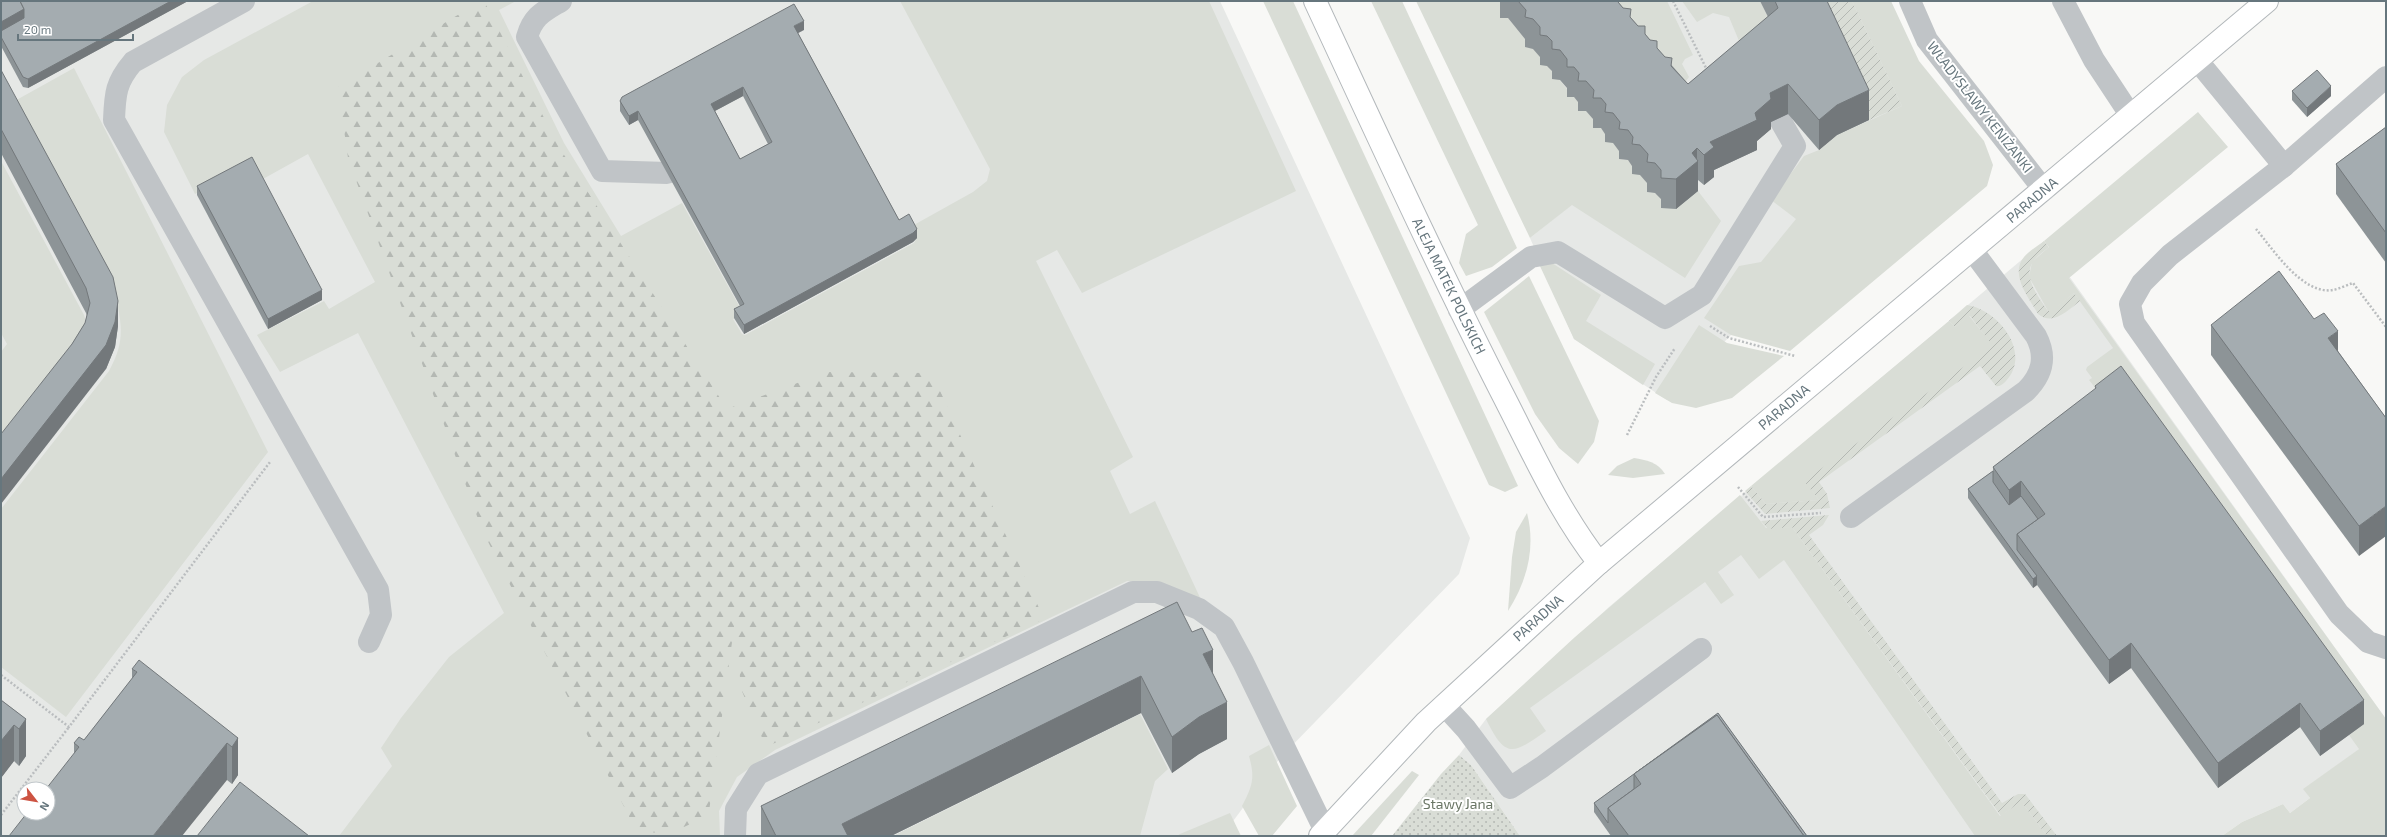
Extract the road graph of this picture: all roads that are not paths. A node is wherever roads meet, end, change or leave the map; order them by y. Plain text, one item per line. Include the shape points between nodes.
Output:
1 (244, 1) edge
2 (561, 1) edge
3 (1315, 1) edge
4 (1910, 1) edge
5 (2063, 1) edge
6 (2268, 1) edge
7 (2197, 60) junction
8 (2386, 77) edge
9 (2131, 116) junction
10 (1779, 118) edge
11 (2284, 166) junction
12 (667, 173) edge
13 (2044, 190) junction
14 (1972, 250) junction
15 (1459, 310) junction
16 (1851, 517) road end
17 (1599, 563) junction
18 (369, 642) dead end
19 (2386, 648) edge
20 (1701, 649) dead end
21 (1444, 705) junction
22 (1322, 834) edge
23 (735, 836) edge

1 - 18 street via 133,62 120,77 114,96 114,120 378,590 381,615
2 - 12 street via 539,14 531,23 527,37 602,170
3 - 15 street, ALEJA MATEK POLSKICH
4 - 13 street, WŁADYSŁAWY KENIŻANKI via 1927,40
5 - 9 street via 2094,60
6 - 7 street, PARADNA
7 - 9 street, PARADNA
7 - 11 street
8 - 11 street
9 - 13 street, PARADNA
10 - 15 street via 1795,146 1702,295 1665,318 1558,252 1531,257
11 - 19 street via 2170,255 2142,283 2130,304 2134,323 2338,614 2368,642
13 - 14 street, PARADNA
14 - 16 street via 2036,336 2042,347 2040,371 2035,382 2026,391
14 - 17 street, PARADNA
15 - 17 street, ALEJA MATEK POLSKICH via 1554,492 1581,540
17 - 21 street, PARADNA
20 - 21 street via 1510,788 1466,729
21 - 22 street, PARADNA
22 - 23 street via 1254,683 1224,627 1199,609 1157,592 1133,592 758,774 736,809

